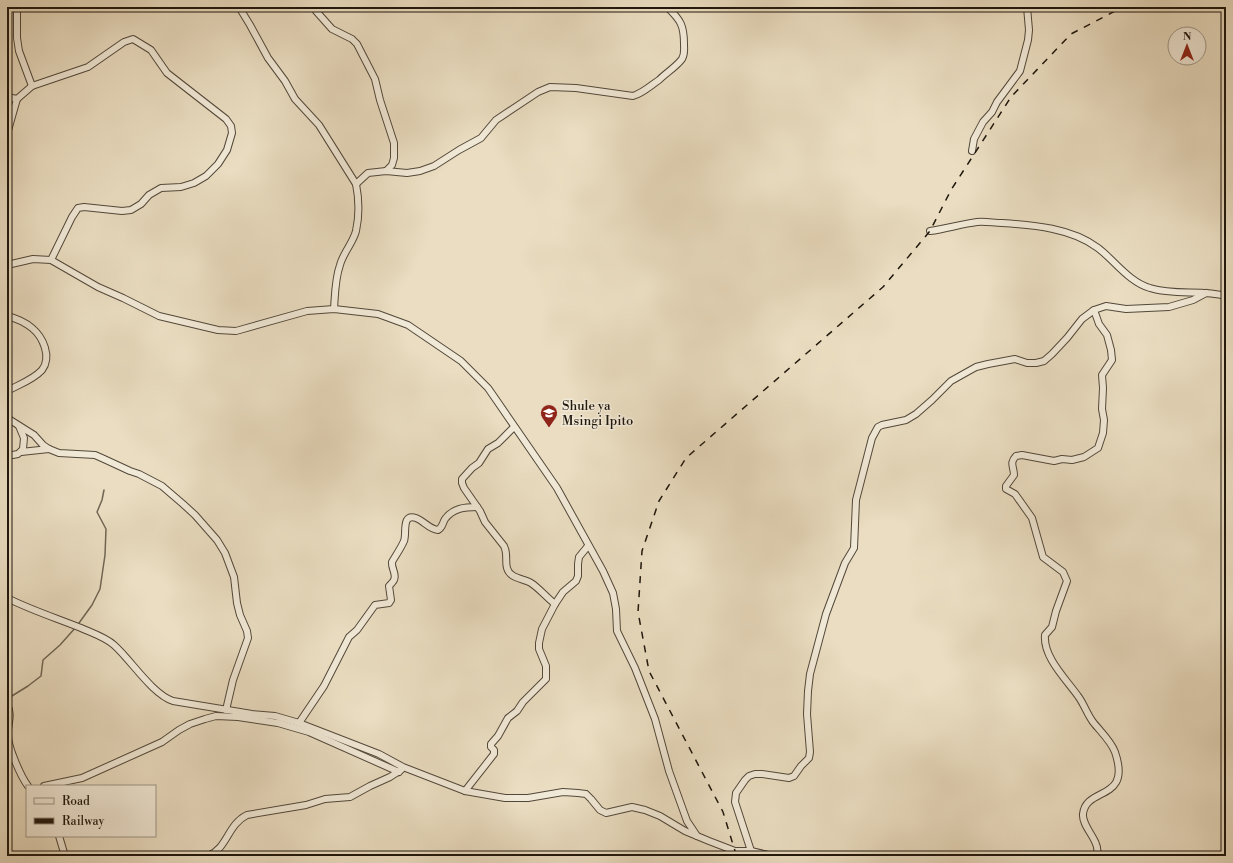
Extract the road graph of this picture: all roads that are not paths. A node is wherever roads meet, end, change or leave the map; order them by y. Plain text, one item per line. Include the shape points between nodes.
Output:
1 (17, 7) edge
2 (239, 7) edge
3 (314, 7) edge
4 (667, 7) edge
5 (1027, 7) edge
6 (32, 86) junction
7 (7, 98) edge
8 (17, 99) junction
9 (7, 134) edge
10 (972, 151) dead end
11 (386, 171) junction
12 (356, 184) junction
13 (930, 231) dead end
14 (51, 260) junction
15 (7, 265) edge
16 (1206, 293) junction
17 (1226, 296) edge
18 (334, 309) junction
19 (1094, 310) junction
20 (7, 316) edge
21 (7, 391) edge
22 (7, 418) edge
23 (19, 426) junction
24 (514, 427) junction
25 (49, 449) junction
26 (21, 452) junction
27 (7, 456) edge
28 (477, 507) junction
29 (588, 546) junction
30 (7, 598) edge
31 (555, 604) junction
32 (7, 704) edge
33 (226, 710) junction
34 (299, 723) junction
35 (401, 769) junction
36 (77, 783) edge
37 (27, 785) edge
38 (55, 785) edge
39 (465, 791) junction
40 (697, 836) junction
41 (59, 837) edge
42 (751, 851) junction
43 (65, 856) edge
44 (208, 856) edge
45 (773, 856) edge
46 (1098, 856) edge

1 - 6 street via 19,51
2 - 12 street via 295,99 320,125
3 - 11 street via 332,28 357,44 375,79 394,143 392,165
4 - 11 street via 681,23 684,54 681,61 640,94 633,96 576,88 550,88 538,92 496,120 482,138 434,166 407,173
5 - 10 street via 1028,35 1020,71 983,122 974,139
6 - 8 street
6 - 14 street via 88,67 124,42 134,39 151,50 168,73 182,86 226,120 231,126 232,133 227,150 218,164 194,183 182,187 161,188 131,210 84,206 78,208
7 - 8 street
8 - 9 street
11 - 12 street via 368,173
12 - 18 street via 356,232 339,266
13 - 16 street via 979,222 1038,226 1081,238 1097,247 1127,275 1144,286 1164,291
14 - 15 street via 33,259
14 - 18 street via 98,288 159,316 218,330 236,331 307,311
16 - 17 street
16 - 19 street via 1169,307 1106,306
18 - 24 street via 378,314 408,325 461,361 488,388
19 - 42 street via 1082,319 1044,361 1027,363 1015,360 976,368 951,381 916,414 906,420 882,424 874,431 856,500 854,548 845,563 826,614 810,674 807,714 809,758 794,776 789,778 755,774 749,776 736,792 735,802
19 - 46 street via 1099,324 1107,335 1112,360 1102,375 1104,420 1100,444 1084,457 1072,460 1051,462 1036,457 1016,456 1011,465 1014,475 1006,489 1019,498 1032,518 1043,558 1063,572 1067,581 1052,627 1045,635 1047,652 1114,750 1118,766 1116,784 1087,803 1082,816 1097,846
20 - 21 street via 34,330 44,345 46,362 34,377
22 - 23 street
23 - 25 street
23 - 26 street via 24,438
24 - 28 street via 488,449 479,463 462,479 464,488
24 - 29 street via 557,488
25 - 26 street
25 - 33 street via 59,453 95,455 148,478 183,504 217,540 234,577 238,609 248,638 233,680
26 - 27 street
28 - 31 street via 506,550 507,568 510,573 531,583
28 - 34 street via 459,508 438,530 415,518 407,520 405,539 391,566 395,573 394,580 389,586 391,600 389,603 375,605 349,637 324,686
29 - 31 street via 580,557 576,582 563,592
29 - 40 street via 613,594 617,631 636,668 687,821
30 - 33 street via 112,643 166,699
31 - 39 street via 542,629 539,643 546,666 546,679 508,718 491,744 494,752 491,759
32 - 37 street via 10,713 9,743
33 - 34 street via 275,716
34 - 35 street via 379,754
35 - 36 street via 309,732 238,717 216,716 190,724 162,742
35 - 39 street
35 - 44 street via 350,797 325,799 306,805 247,815 234,825 224,844
36 - 38 street
39 - 40 street via 505,798 528,798 563,792 586,794 606,813 632,807 645,810
40 - 42 street via 735,851
41 - 43 street
42 - 45 street

